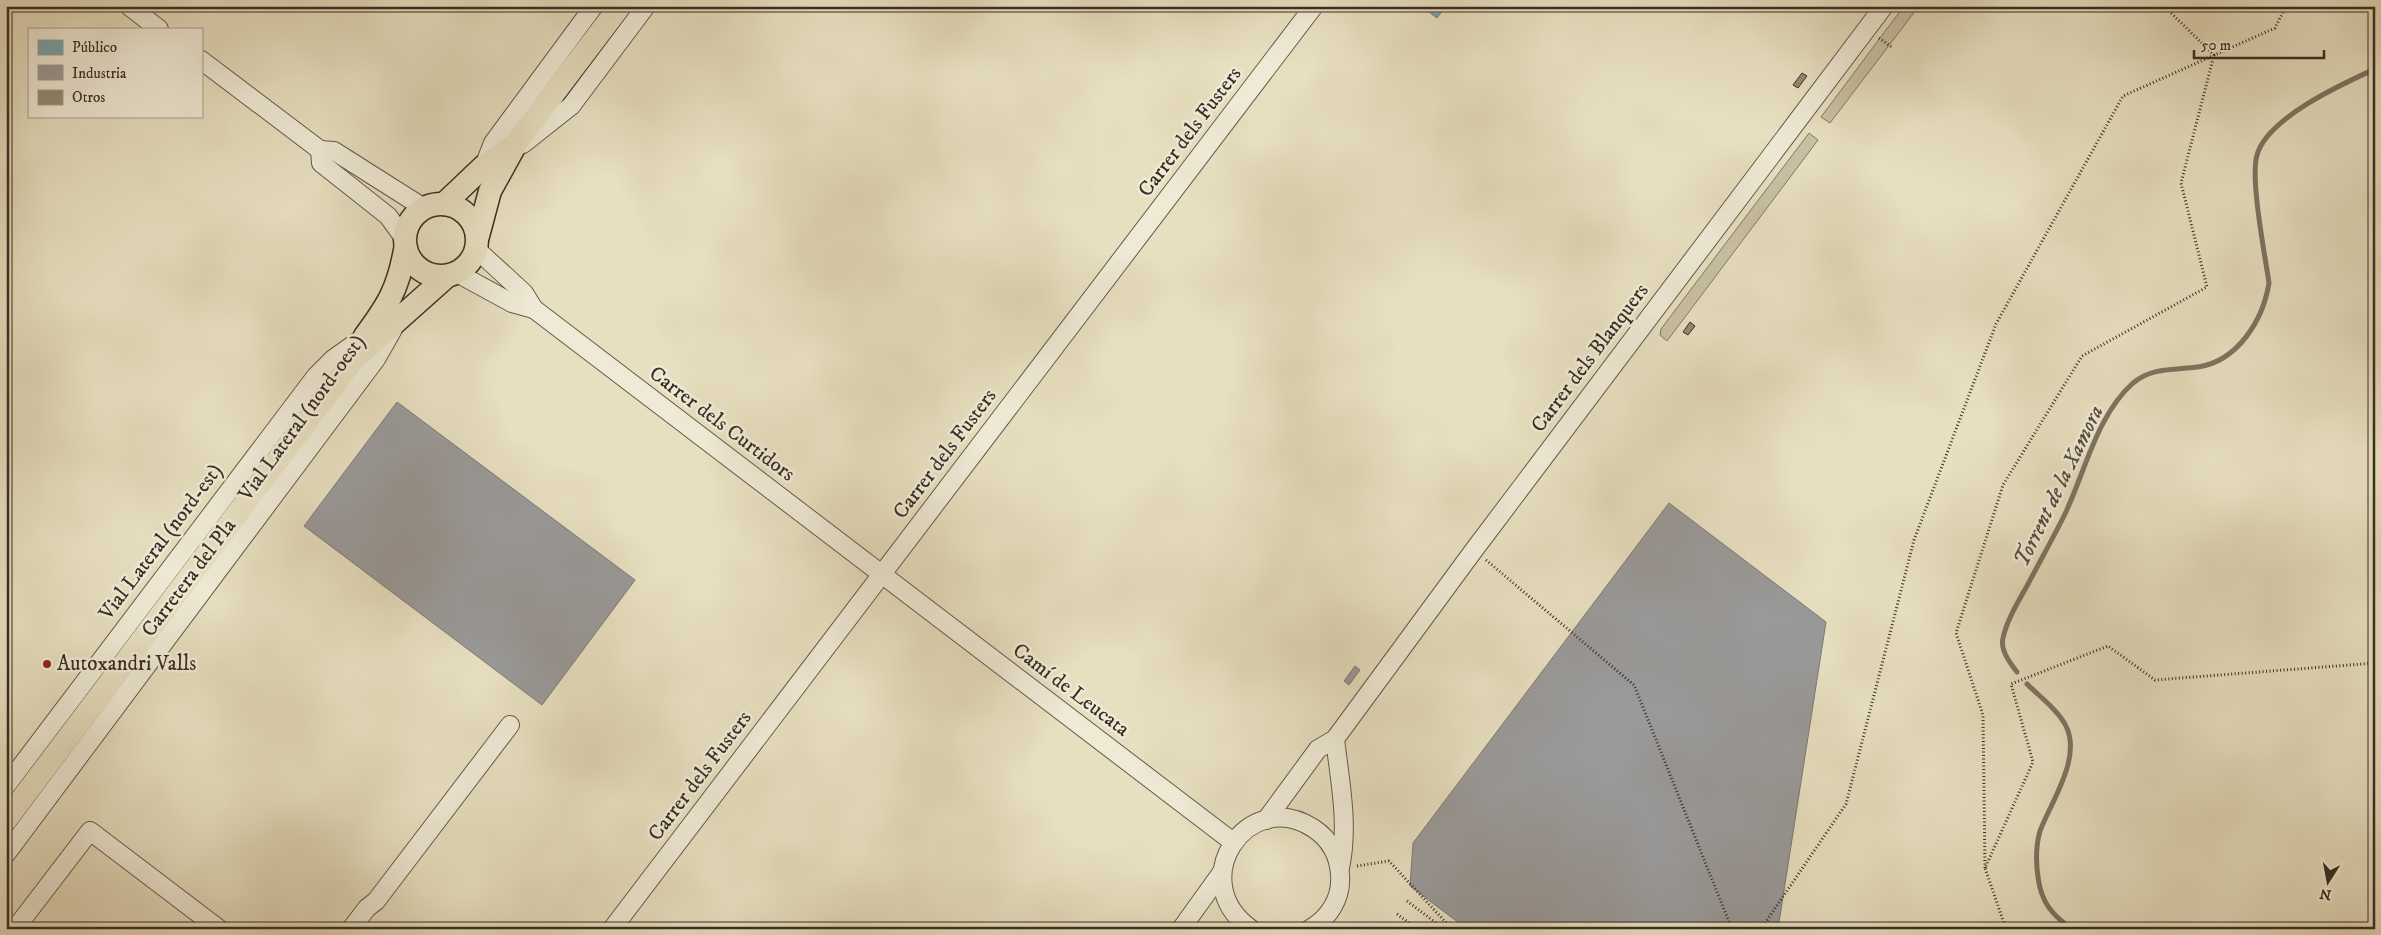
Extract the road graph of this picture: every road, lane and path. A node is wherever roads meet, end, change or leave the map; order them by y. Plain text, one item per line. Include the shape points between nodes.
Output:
1 (129, 6) edge
2 (594, 6) edge
3 (620, 6) edge
4 (646, 6) edge
5 (1314, 6) edge
6 (1884, 6) edge
7 (2164, 6) edge
8 (2286, 6) edge
9 (158, 28) edge
10 (1880, 38) dead end
11 (1893, 48) dead end
12 (2214, 55) junction
13 (202, 61) edge
14 (513, 149) junction
15 (320, 150) junction
16 (484, 166) junction
17 (434, 206) junction
18 (477, 243) junction
19 (405, 244) junction
20 (452, 275) junction
21 (534, 309) junction
22 (399, 319) junction
23 (364, 338) junction
24 (353, 360) junction
25 (1474, 550) junction
26 (882, 574) junction
27 (2375, 664) edge
28 (510, 726) dead end
29 (1334, 739) junction
30 (6, 786) edge
31 (6, 820) edge
32 (1266, 820) junction
33 (1233, 842) junction
34 (6, 854) edge
35 (1340, 868) junction
36 (1986, 868) junction
37 (1222, 872) junction
38 (1408, 901) dead end
39 (1397, 914) dead end
40 (23, 929) edge
41 (219, 929) edge
42 (351, 929) edge
43 (612, 929) edge
44 (1181, 929) edge
45 (1251, 929) edge
46 (1310, 929) edge
47 (1417, 929) edge
48 (1444, 929) edge
49 (1452, 929) edge
50 (1732, 929) edge
51 (1761, 929) edge
52 (2006, 929) edge

1 - 9 street
2 - 16 street via 493,143
3 - 14 main road
4 - 14 street via 571,106
5 - 26 street, Carrer dels Fusters
6 - 25 street, Carrer dels Blanquers
7 - 12 path
8 - 12 path via 2275,28
10 - 11 path
12 - 36 path via 2181,183 2207,287 2082,356 2003,485 1956,633 1984,714
12 - 51 path via 2123,96 1996,324 1914,540 1846,804
13 - 15 street
14 - 16 main road
14 - 18 main road via 490,191
15 - 17 street via 334,151
15 - 19 street via 321,163 388,216
16 - 17 main road
17 - 18 main road via 464,212 475,227
17 - 19 main road via 414,215 407,226
18 - 20 main road via 472,259
18 - 21 street, Carrer dels Curtidors
19 - 20 main road via 410,261 424,273
19 - 23 main road via 397,287
20 - 21 street, Carrer dels Curtidors via 512,303
20 - 22 main road
21 - 26 street, Carrer dels Curtidors
22 - 24 main road
22 - 34 street, Vial Lateral (nord-oest) via 376,360
23 - 24 main road
23 - 30 street, Vial Lateral (nord-est) via 333,358 316,376
24 - 31 main road, Carretera del Pla
25 - 29 street, Carrer dels Blanquers
25 - 50 path via 1634,685
26 - 33 street, Camí de Leucata
26 - 43 street, Carrer dels Fusters
27 - 36 path via 2155,680 2108,646 2011,684 2033,762
28 - 42 street
29 - 32 street, Carrer dels Blanquers via 1318,749
29 - 35 street via 1345,828
32 - 33 street via 1248,828
32 - 35 street via 1298,820 1318,831 1332,847
33 - 37 street via 1225,856
35 - 46 street via 1336,900 1324,918
35 - 49 path via 1389,861
36 - 52 path
37 - 44 street
37 - 45 street via 1228,905
38 - 48 path
39 - 47 path
40 - 41 street via 18,925 90,831

